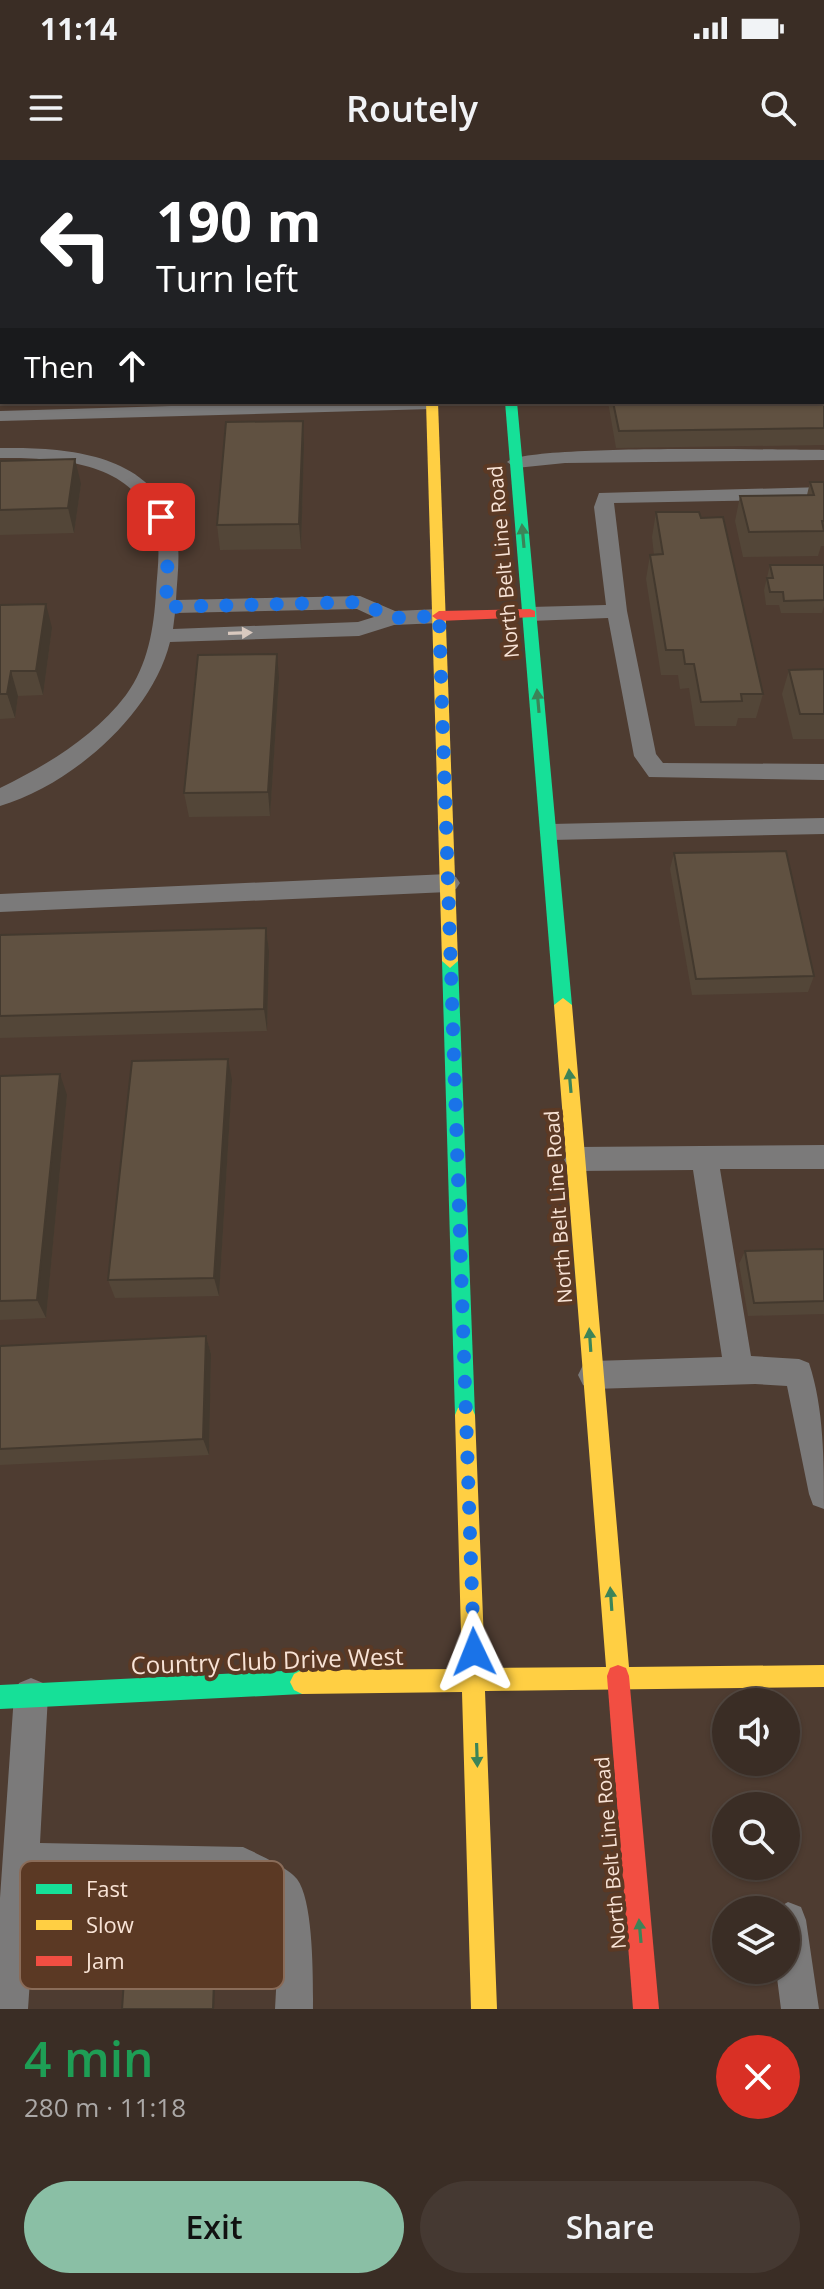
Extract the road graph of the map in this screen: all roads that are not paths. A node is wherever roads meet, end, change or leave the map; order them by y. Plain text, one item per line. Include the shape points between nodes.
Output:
1 (333, 404) edge
2 (432, 404) edge
3 (511, 404) edge
4 (0, 416) edge
5 (0, 453) edge
6 (824, 455) edge
7 (516, 462) junction
8 (824, 493) edge
9 (166, 607) junction
10 (617, 611) junction
11 (530, 614) junction
12 (439, 616) junction
13 (392, 618) junction
14 (162, 636) junction
15 (824, 772) edge
16 (0, 798) edge
17 (824, 826) edge
18 (551, 832) junction
19 (448, 883) junction
20 (0, 903) edge
21 (824, 1157) edge
22 (577, 1159) junction
23 (705, 1159) junction
24 (739, 1371) junction
25 (593, 1375) junction
26 (823, 1480) edge
27 (824, 1676) edge
28 (474, 1677) junction
29 (617, 1677) junction
30 (16, 1696) edge
31 (21, 1860) joint
32 (65, 1861) edge
33 (20, 1872) edge
34 (284, 1891) edge
35 (797, 1984) edge
36 (9, 2009) edge
37 (294, 2009) edge
38 (484, 2009) edge
39 (646, 2009) edge
40 (800, 2009) edge

1 - 4 lane
2 - 12 main road
3 - 7 main road, North Belt Line Road
5 - 9 lane via 80,457 118,470 145,488 166,530
6 - 7 lane
11 -> 7 main road, North Belt Line Road
8 - 10 lane via 606,497
9 - 13 lane via 360,602
9 - 14 lane
10 - 11 lane
10 - 15 lane via 645,756 657,771
11 - 12 main road
18 -> 11 main road, North Belt Line Road
12 - 13 lane
12 - 19 main road
14 -> 13 lane via 359,629
14 - 16 lane via 147,679 90,747
17 - 18 lane
22 -> 18 main road, North Belt Line Road
19 - 20 lane
19 - 28 main road
21 - 23 lane
22 - 23 lane
25 -> 22 main road, North Belt Line Road
23 - 24 lane
24 - 25 lane
24 - 26 lane via 799,1373
29 -> 25 main road, North Belt Line Road
27 - 29 main road, Country Club Drive West
28 - 29 main road, Country Club Drive West
28 - 30 main road, Country Club Drive West
28 -> 38 main road
39 -> 29 main road, North Belt Line Road
30 - 31 lane
31 - 32 lane
33 - 36 lane
34 - 37 lane via 296,1954
35 - 40 lane

